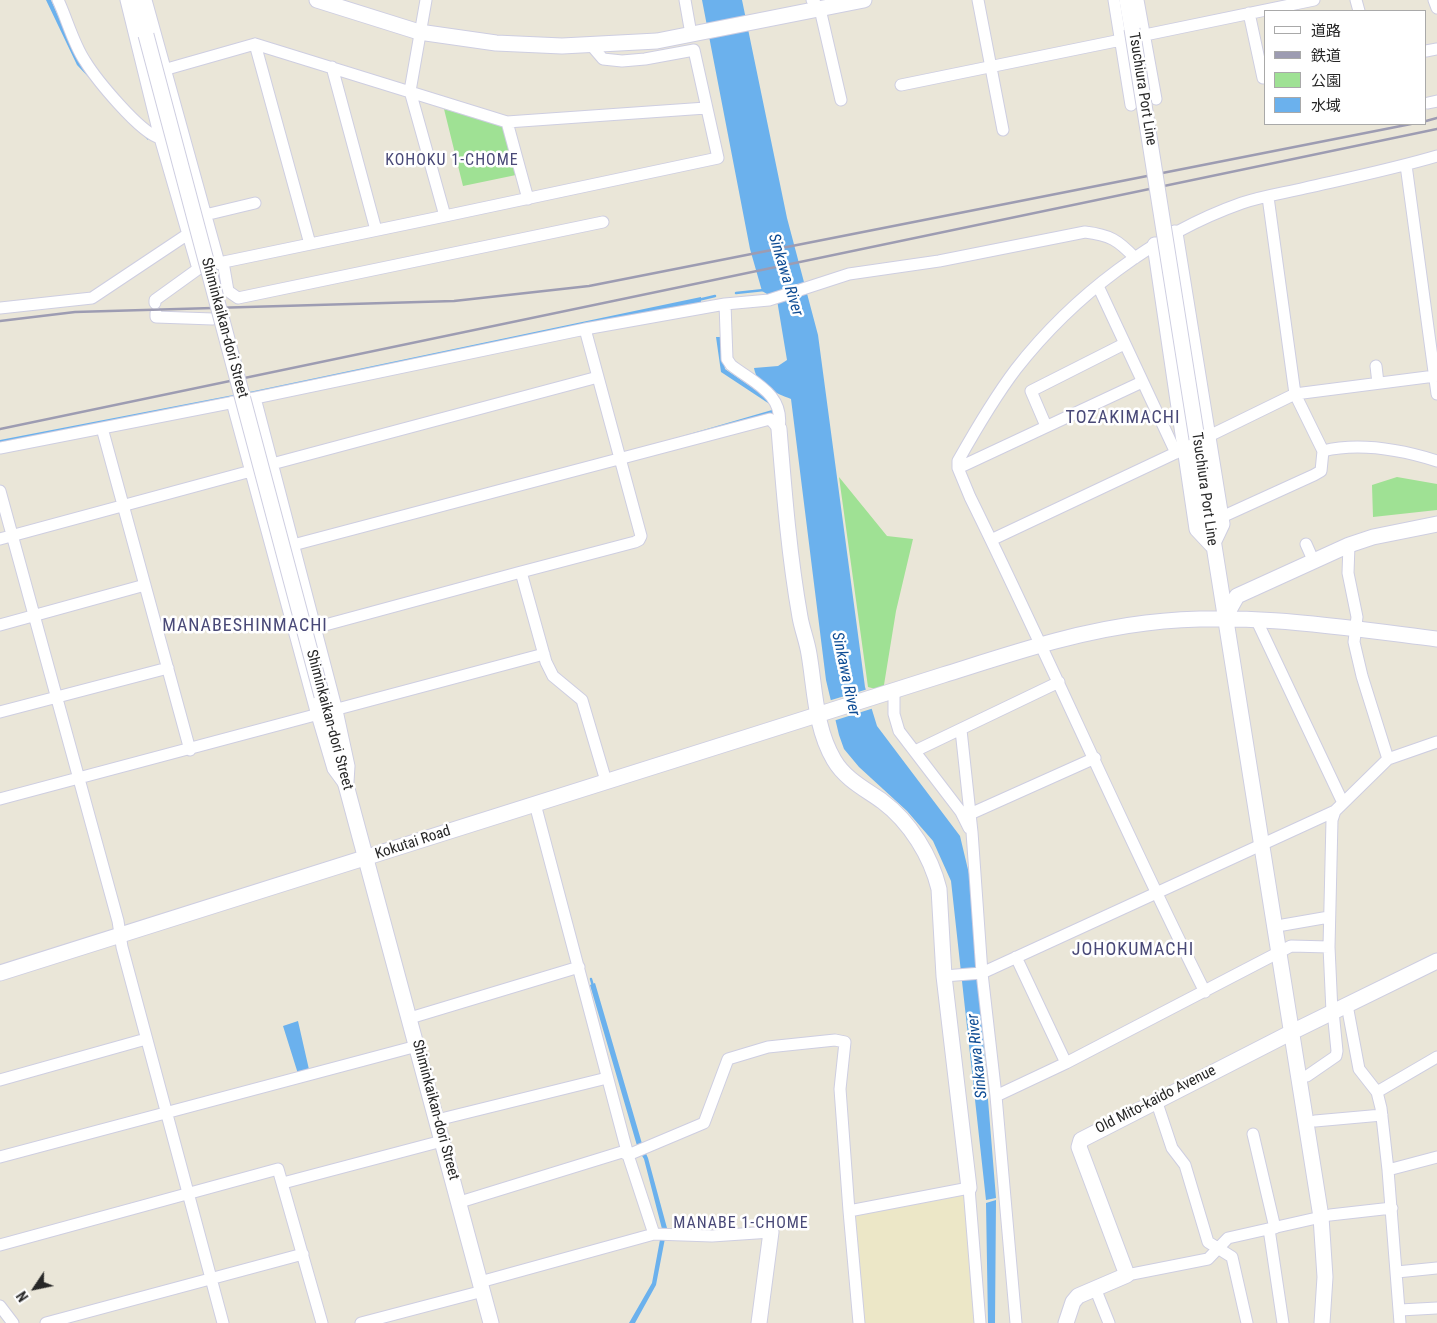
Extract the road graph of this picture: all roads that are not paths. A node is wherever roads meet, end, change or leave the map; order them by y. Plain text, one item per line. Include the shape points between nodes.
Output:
1 (58, 0) edge
2 (126, 0) edge
3 (136, 0) edge
4 (146, 0) edge
5 (317, 0) edge
6 (426, 0) edge
7 (685, 0) edge
8 (864, 0) edge
9 (978, 0) edge
10 (1114, 0) edge
11 (1127, 0) edge
12 (1138, 0) edge
13 (1314, 0) edge
14 (1434, 0) edge
15 (816, 4) edge
16 (1437, 8) edge
17 (1249, 13) junction
18 (419, 32) junction
19 (1138, 32) junction
20 (695, 33) junction
21 (1120, 40) junction
22 (255, 44) junction
23 (591, 45) junction
24 (332, 67) junction
25 (991, 67) junction
26 (166, 68) junction
27 (1263, 78) dead end
28 (901, 85) dead end
29 (410, 91) junction
30 (1156, 99) dead end
31 (841, 100) dead end
32 (1131, 105) dead end
33 (706, 108) junction
34 (508, 122) junction
35 (1003, 130) dead end
36 (160, 138) junction
37 (1437, 156) edge
38 (1406, 165) junction
39 (1268, 197) junction
40 (528, 199) junction
41 (256, 203) dead end
42 (205, 215) junction
43 (444, 216) junction
44 (603, 222) dead end
45 (376, 230) junction
46 (1175, 233) junction
47 (188, 234) junction
48 (310, 244) junction
49 (1155, 245) junction
50 (1134, 258) junction
51 (221, 263) junction
52 (198, 269) junction
53 (1098, 286) junction
54 (725, 304) junction
55 (0, 308) edge
56 (213, 319) dead end
57 (585, 329) junction
58 (1124, 344) junction
59 (1434, 345) edge
60 (1376, 366) dead end
61 (1435, 376) junction
62 (598, 377) junction
63 (1142, 382) junction
64 (1378, 383) junction
65 (1295, 394) junction
66 (1437, 394) edge
67 (255, 398) junction
68 (232, 402) junction
69 (1046, 426) junction
70 (102, 428) junction
71 (779, 429) junction
72 (1203, 437) junction
73 (0, 448) edge
74 (1180, 451) junction
75 (1323, 451) junction
76 (621, 459) junction
77 (1437, 461) edge
78 (272, 464) junction
79 (958, 468) junction
80 (251, 471) junction
81 (0, 491) edge
82 (123, 504) junction
83 (1224, 516) dead end
84 (1437, 524) edge
85 (12, 536) junction
86 (0, 539) edge
87 (991, 540) junction
88 (1306, 544) dead end
89 (293, 545) junction
90 (1212, 545) junction
91 (1349, 545) junction
92 (1314, 562) junction
93 (521, 572) junction
94 (145, 585) junction
95 (34, 616) junction
96 (1224, 619) junction
97 (1256, 619) junction
98 (0, 625) edge
99 (314, 628) junction
100 (1356, 629) junction
101 (1437, 640) edge
102 (1041, 645) junction
103 (544, 654) junction
104 (168, 668) junction
105 (1059, 682) junction
106 (894, 691) junction
107 (57, 697) junction
108 (0, 712) edge
109 (327, 712) junction
110 (822, 713) junction
111 (961, 730) junction
112 (1437, 742) edge
113 (190, 750) junction
114 (915, 752) junction
115 (1095, 758) junction
116 (1388, 759) junction
117 (79, 778) junction
118 (606, 781) junction
119 (0, 799) edge
120 (535, 804) junction
121 (1339, 807) junction
122 (970, 814) junction
123 (972, 832) junction
124 (1262, 846) junction
125 (366, 858) junction
126 (1155, 892) junction
127 (1329, 917) junction
128 (1283, 925) dead end
129 (120, 935) junction
130 (1328, 947) junction
131 (1280, 951) junction
132 (1016, 957) junction
133 (1437, 961) edge
134 (579, 967) junction
135 (982, 972) junction
136 (0, 973) edge
137 (950, 976) junction
138 (1205, 992) junction
139 (1337, 1009) junction
140 (410, 1018) junction
141 (1292, 1032) junction
142 (146, 1039) junction
143 (417, 1046) junction
144 (1437, 1058) edge
145 (1066, 1063) junction
146 (1307, 1076) dead end
147 (607, 1078) junction
148 (0, 1080) edge
149 (1377, 1092) junction
150 (996, 1096) junction
151 (1156, 1100) junction
152 (166, 1113) junction
153 (1382, 1115) junction
154 (437, 1120) junction
155 (1315, 1122) dead end
156 (1253, 1134) dead end
157 (442, 1141) junction
158 (628, 1155) junction
159 (0, 1157) edge
160 (1437, 1157) edge
161 (1388, 1170) junction
162 (283, 1183) junction
163 (969, 1188) junction
164 (188, 1193) junction
165 (460, 1202) junction
166 (1392, 1208) junction
167 (850, 1211) junction
168 (1321, 1217) junction
169 (1272, 1229) junction
170 (771, 1232) joint
171 (654, 1234) junction
172 (0, 1245) edge
173 (1219, 1249) junction
174 (303, 1254) junction
175 (1437, 1268) edge
176 (1397, 1272) junction
177 (1127, 1276) junction
178 (211, 1279) junction
179 (481, 1286) junction
180 (1095, 1288) junction
181 (0, 1306) edge
182 (1437, 1308) edge
183 (1400, 1310) junction
184 (13, 1323) edge
185 (46, 1323) edge
186 (223, 1323) edge
187 (322, 1323) edge
188 (361, 1323) edge
189 (491, 1323) edge
190 (759, 1323) edge
191 (859, 1323) edge
192 (980, 1323) edge
193 (1016, 1323) edge
194 (1066, 1323) edge
195 (1109, 1323) edge
196 (1247, 1323) edge
197 (1283, 1323) edge
198 (1322, 1323) edge
199 (1400, 1323) edge

1 - 36 street via 84,60 123,108 152,136
2 - 36 street
3 - 109 street, Shiminkaikan-dori Street, bridge
4 - 26 street
5 - 18 street
6 - 18 street
7 - 20 street
8 - 15 street
9 - 25 street
10 - 21 street
11 - 19 street, Tsuchiura Port Line
12 - 19 street
13 - 17 street
14 - 16 street
15 - 20 street via 752,23
15 - 31 street
17 - 19 street
17 - 27 street
18 - 23 street via 496,42
18 - 29 street
19 - 30 street
19 - 72 street, Tsuchiura Port Line, bridge
20 - 23 street via 657,41
21 - 25 street
21 - 32 street
22 - 24 street
22 - 26 street
22 - 48 street
23 - 33 street via 603,59 622,61 694,50
24 - 29 street
24 - 45 street
25 - 28 street
25 - 35 street
26 - 42 street
29 - 34 street
29 - 43 street
33 - 34 street
33 - 40 street via 718,158
34 - 40 street
36 - 47 street
37 - 38 street
38 - 39 street
38 - 59 street
39 - 46 street via 1218,212
39 - 65 street
40 - 43 street
41 - 42 street
42 - 51 street
43 - 45 street
44 - 51 street via 238,298 228,291
45 - 48 street
46 - 49 street
46 - 72 street
47 - 52 street
47 - 55 street via 92,298
48 - 51 street
49 - 50 street
49 - 74 street
50 - 53 street
50 - 54 street via 1116,239 1085,232 940,261 849,274 769,300
51 - 52 street
52 - 56 street via 155,300 156,317
53 - 58 street
53 - 79 street via 1053,326 1016,368 982,417 958,461
54 - 57 street
54 - 71 street via 727,358 731,365 775,399 781,419
57 - 62 street
57 - 67 street
58 - 63 street
58 - 69 street via 1031,391
59 - 61 street
60 - 64 street
61 - 64 street
61 - 66 street
62 - 76 street
62 - 78 street
63 - 69 street
63 - 74 street
64 - 65 street
65 - 72 street
65 - 75 street
67 - 68 street
67 - 78 street
68 - 70 street
68 - 80 street
69 - 79 street
70 - 73 street
70 - 82 street
71 - 76 street via 770,419
71 - 110 street via 800,617
72 - 90 street, Tsuchiura Port Line
74 - 87 street
74 - 90 street via 1197,529
75 - 77 street via 1376,448
75 - 83 street via 1321,471
76 - 89 street
76 - 93 street via 641,536 639,540
78 - 89 street
79 - 87 street
80 - 82 street
80 - 109 street
81 - 85 street
82 - 85 street
82 - 94 street
84 - 91 street
85 - 86 street
85 - 95 street
87 - 102 street
88 - 92 street
89 - 99 street
90 - 96 street, Tsuchiura Port Line
91 - 92 street
91 - 100 street via 1348,573 1355,603
92 - 96 street via 1237,596
93 - 99 street
93 - 103 street
94 - 95 street
94 - 104 street
95 - 98 street
95 - 107 street
96 - 97 street
96 - 102 street, Kokutai Road via 1146,623
96 - 124 street, Tsuchiura Port Line
97 - 100 street
97 - 121 street
99 - 109 street
100 - 101 street
100 - 116 street via 1354,642 1362,676
102 - 105 street
102 - 106 street, Kokutai Road
103 - 109 street
103 - 118 street via 553,676 582,700
104 - 107 street
104 - 113 street
105 - 111 street
105 - 115 street
106 - 110 street, Kokutai Road
106 - 114 street via 895,721
107 - 108 street
107 - 117 street
109 - 113 street
109 - 125 street, Shiminkaikan-dori Street
110 - 118 street, Kokutai Road
110 - 137 street via 834,762 858,786 896,814 931,862 939,889
111 - 114 street
111 - 122 street
112 - 116 street
113 - 117 street
114 - 123 street via 961,812
115 - 122 street
115 - 126 street
116 - 121 street
117 - 119 street
117 - 129 street
118 - 120 street, Kokutai Road
120 - 125 street, Kokutai Road
120 - 134 street
121 - 124 street
121 - 127 street via 1332,820
122 - 123 street
123 - 135 street
124 - 126 street
124 - 131 street, Tsuchiura Port Line
125 - 129 street, Kokutai Road
125 - 140 street, Shiminkaikan-dori Street
126 - 132 street
126 - 138 street
127 - 128 street
127 - 130 street
129 - 136 street, Kokutai Road
129 - 142 street
130 - 131 street via 1291,946
130 - 139 street
131 - 138 street
131 - 141 street, Tsuchiura Port Line
132 - 135 street
132 - 145 street
133 - 139 street, Old Mito-kaido Avenue
134 - 140 street
134 - 147 street
135 - 137 street
135 - 150 street
137 - 163 street
138 - 145 street
139 - 141 street, Old Mito-kaido Avenue
139 - 146 street via 1336,1056
139 - 149 street via 1359,1069
140 - 143 street, Shiminkaikan-dori Street
141 - 151 street, Old Mito-kaido Avenue
141 - 168 street, Tsuchiura Port Line
142 - 148 street
142 - 152 street
143 - 152 street
143 - 154 street, Shiminkaikan-dori Street
144 - 149 street
145 - 150 street
147 - 154 street
147 - 158 street
149 - 153 street
150 - 193 street
151 - 173 street via 1172,1148 1185,1164 1208,1242
151 - 177 street, Old Mito-kaido Avenue via 1083,1138 1079,1144
152 - 159 street
152 - 164 street
153 - 155 street
153 - 161 street
154 - 157 street, Shiminkaikan-dori Street
156 - 169 street
157 - 162 street
157 - 165 street, Shiminkaikan-dori Street
158 - 165 street via 622,1152
158 - 167 street via 704,1123 728,1059 768,1047 835,1040 845,1042 840,1089
158 - 171 street
160 - 161 street
161 - 166 street
162 - 164 street via 278,1169
162 - 174 street
163 - 167 street
163 - 192 street
164 - 172 street
164 - 178 street
165 - 179 street, Shiminkaikan-dori Street
166 - 168 street
166 - 176 street
167 - 191 street
168 - 169 street
168 - 198 street, Tsuchiura Port Line via 1325,1277
169 - 173 street via 1228,1238
169 - 197 street
170 - 171 street via 712,1236
170 - 190 street
171 - 179 street
173 - 177 street via 1208,1259
173 - 196 street via 1232,1257
174 - 178 street
174 - 187 street
175 - 176 street
176 - 183 street
177 - 180 street
178 - 185 street
178 - 186 street
179 - 188 street
179 - 189 street, Shiminkaikan-dori Street
180 - 194 street via 1075,1299
180 - 195 street
181 - 184 street
182 - 183 street
183 - 199 street

